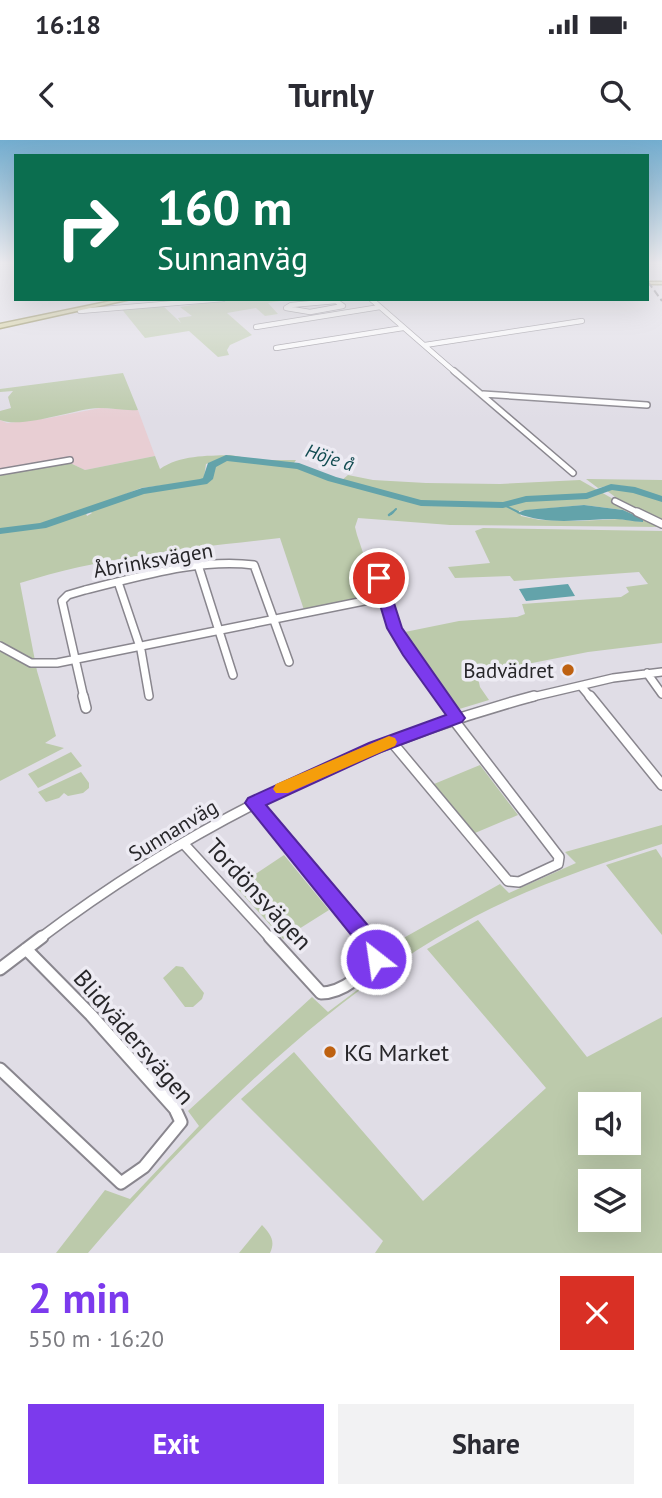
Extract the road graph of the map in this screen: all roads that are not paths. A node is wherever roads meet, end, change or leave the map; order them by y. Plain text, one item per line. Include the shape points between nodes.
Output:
1 (48, 316) edge
2 (325, 316) edge
3 (390, 316) edge
4 (582, 321) dead end
5 (0, 326) edge
6 (256, 327) dead end
7 (403, 328) junction
8 (425, 345) junction
9 (276, 348) dead end
10 (483, 394) junction
11 (647, 405) dead end
12 (70, 460) dead end
13 (0, 472) edge
14 (573, 473) dead end
15 (615, 501) dead end
16 (662, 524) edge
17 (199, 568) junction
18 (378, 574) dead end
19 (118, 582) junction
20 (384, 597) junction
21 (275, 620) junction
22 (217, 631) junction
23 (0, 646) edge
24 (140, 647) junction
25 (75, 659) junction
26 (289, 662) dead end
27 (662, 672) edge
28 (647, 673) junction
29 (233, 675) dead end
30 (581, 686) junction
31 (662, 694) edge
32 (149, 696) dead end
33 (86, 708) dead end
34 (455, 718) junction
35 (391, 741) junction
36 (662, 785) edge
37 (254, 803) junction
38 (183, 843) junction
39 (26, 949) junction
40 (0, 969) edge
41 (0, 1069) edge

1 - 5 main road
2 - 6 street
3 - 7 street
4 - 8 street
7 - 8 street
7 - 9 street
8 - 10 street
10 - 11 street
10 - 14 street
12 - 13 street
15 - 16 street
17 - 19 street, Åbrinksvägen
17 - 21 street, Åbrinksvägen via 254,565
17 - 22 street
18 - 20 street
19 - 24 street
19 - 25 street, Åbrinksvägen via 63,598
20 - 21 street
20 - 34 street via 408,652
21 - 22 street
21 - 26 street
22 - 24 street
22 - 29 street
23 - 25 street via 37,664
24 - 25 street
24 - 32 street
25 - 33 street
27 - 28 street, Sunnanväg
28 - 30 street, Sunnanväg
28 - 31 street
30 - 34 street, Sunnanväg
30 - 36 street
34 - 35 street, Sunnanväg
34 - 35 street via 559,857 558,864 519,882 508,881
35 - 37 street, Sunnanväg
37 - 38 street, Sunnanväg
37 - 38 street, Tordönsvägen via 377,953 374,962 333,992 321,993
38 - 39 street, Sunnanväg
39 - 40 street, Sunnanväg
39 - 41 street, Blidvädersvägen via 91,1015 175,1109 181,1122 132,1178 122,1183

